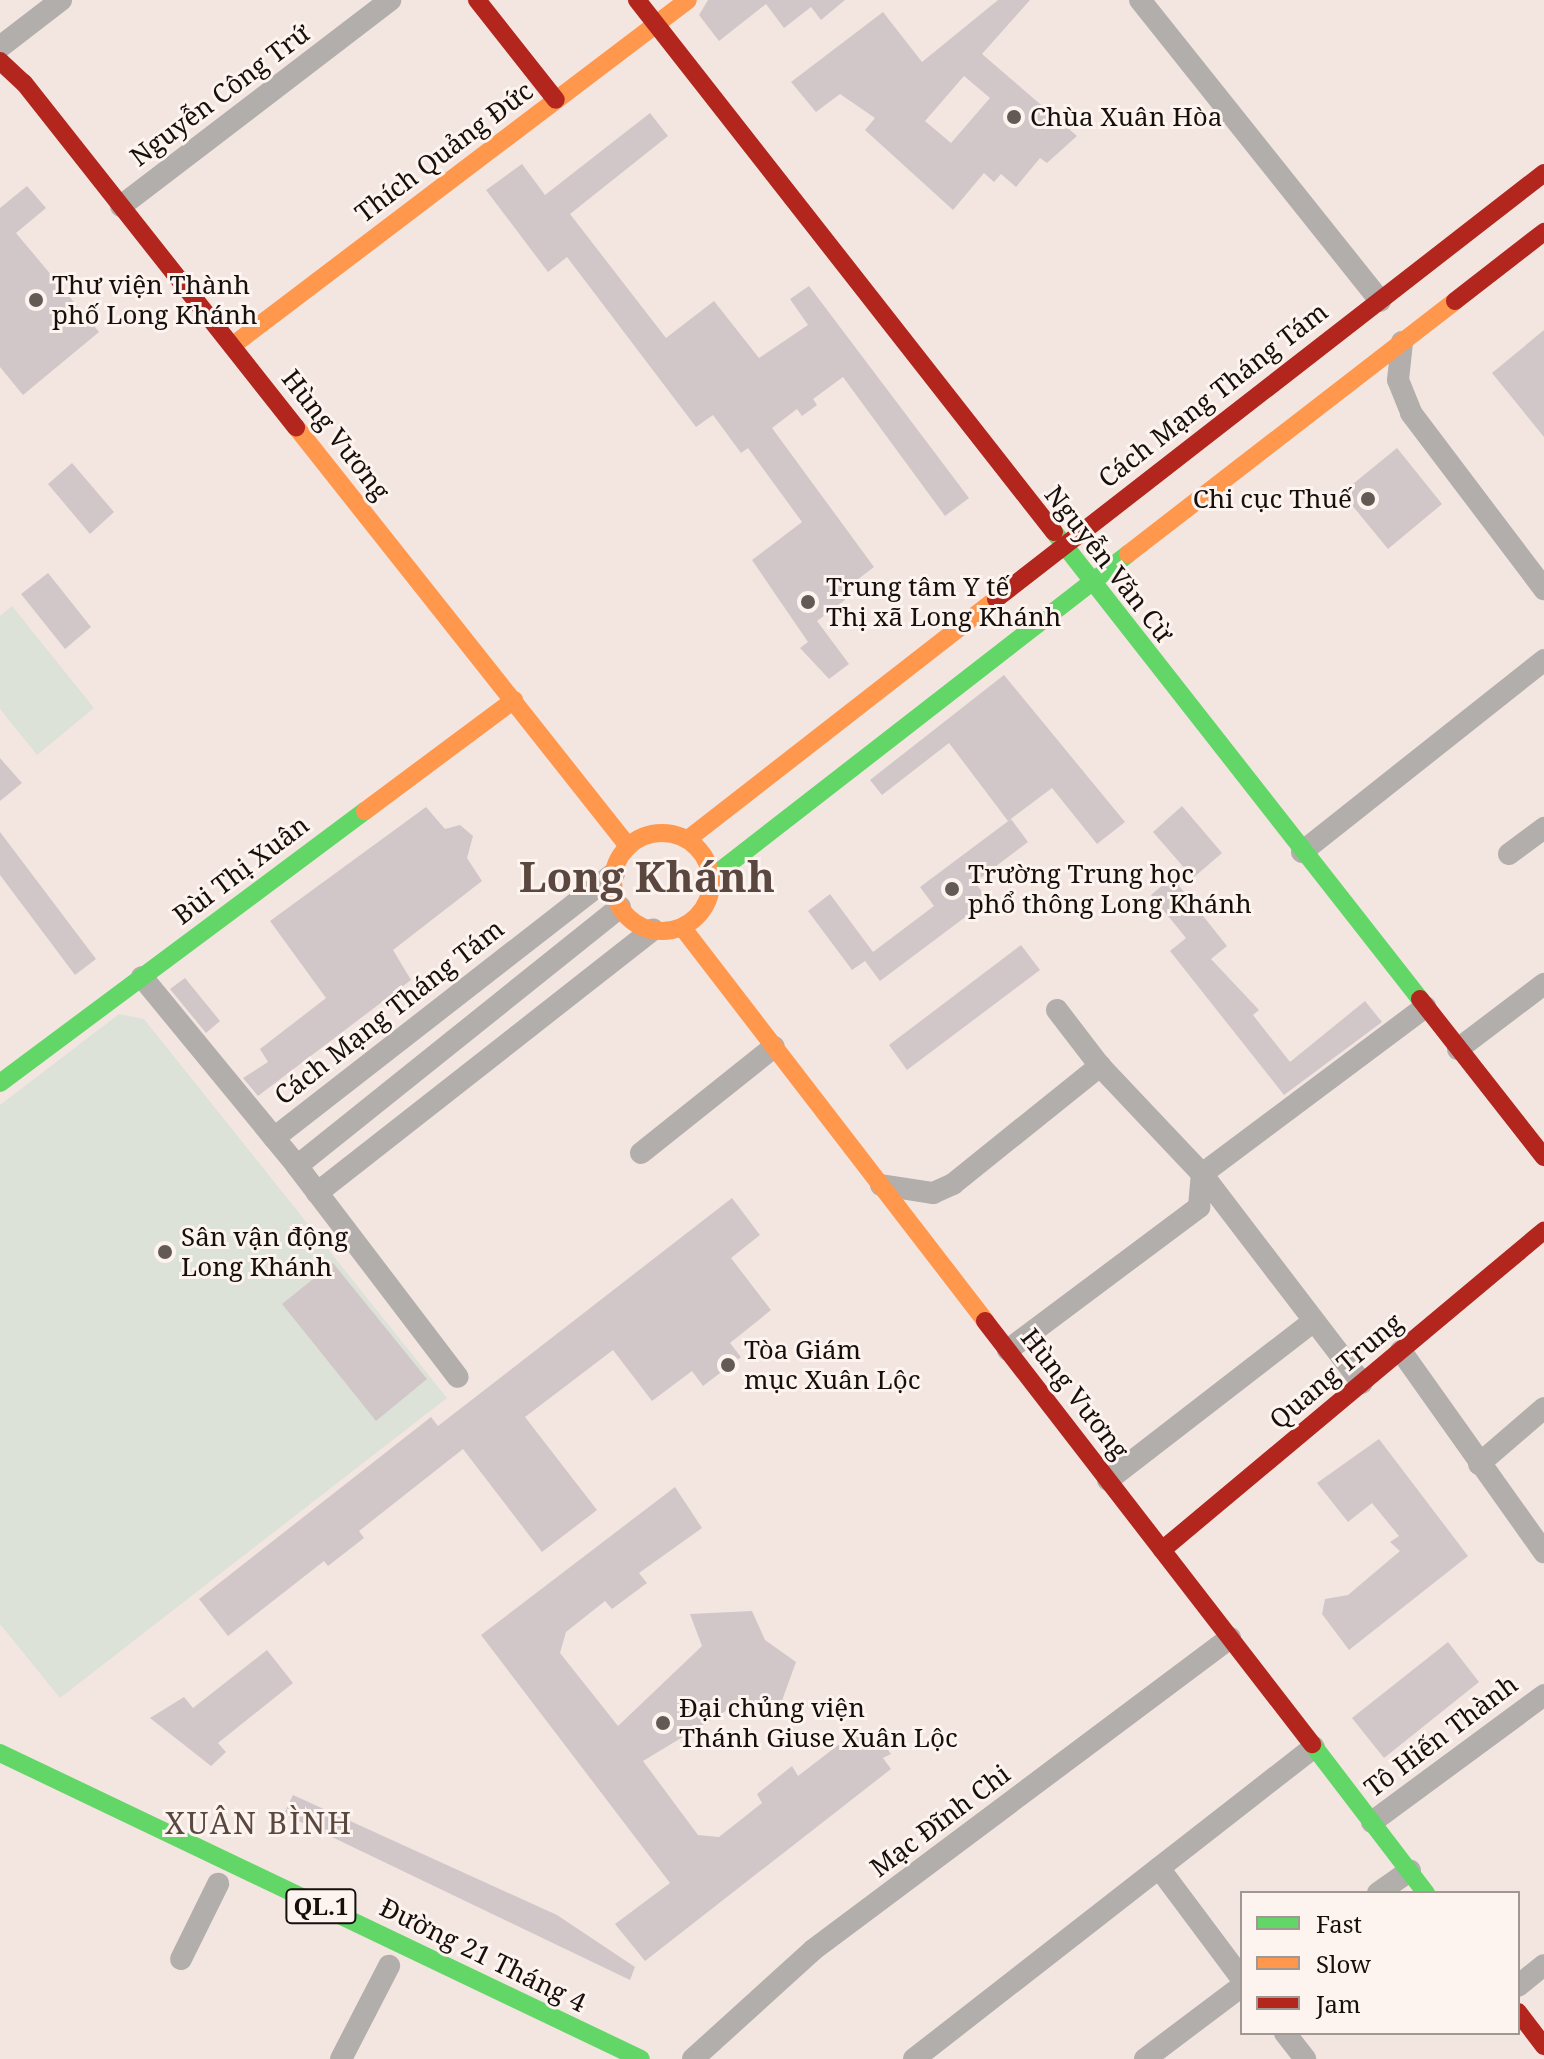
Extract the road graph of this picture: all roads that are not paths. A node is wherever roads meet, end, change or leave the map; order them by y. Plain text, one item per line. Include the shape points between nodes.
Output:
1 (61, 0) edge
2 (390, 0) edge
3 (477, 0) edge
4 (637, 0) edge
5 (688, 0) edge
6 (1140, 0) edge
7 (656, 24) junction
8 (0, 47) edge
9 (0, 61) edge
10 (556, 100) junction
11 (1544, 173) edge
12 (121, 206) junction
13 (1544, 232) edge
14 (1380, 301) junction
15 (1402, 342) junction
16 (232, 346) junction
17 (1063, 547) junction
18 (1090, 584) junction
19 (1544, 589) edge
20 (1544, 660) edge
21 (514, 700) junction
22 (1544, 828) edge
23 (688, 839) junction
24 (628, 846) junction
25 (1302, 852) junction
26 (1509, 854) dead end
27 (614, 873) junction
28 (712, 877) junction
29 (620, 907) junction
30 (682, 927) junction
31 (653, 930) junction
32 (142, 977) junction
33 (1544, 984) edge
34 (1425, 1007) junction
35 (1057, 1010) dead end
36 (774, 1047) junction
37 (1458, 1049) junction
38 (1100, 1066) junction
39 (0, 1083) edge
40 (274, 1138) junction
41 (641, 1153) dead end
42 (1544, 1157) edge
43 (297, 1166) junction
44 (1202, 1174) junction
45 (881, 1185) junction
46 (317, 1193) junction
47 (1544, 1231) edge
48 (1314, 1321) junction
49 (1008, 1350) junction
50 (1401, 1351) junction
51 (458, 1377) dead end
52 (1362, 1383) junction
53 (1544, 1408) edge
54 (1479, 1464) junction
55 (1108, 1480) junction
56 (1162, 1550) junction
57 (1544, 1552) edge
58 (1230, 1638) junction
59 (1544, 1695) edge
60 (1314, 1747) junction
61 (0, 1753) edge
62 (1372, 1822) junction
63 (1159, 1868) junction
64 (1410, 1871) junction
65 (218, 1884) dead end
66 (1381, 1891) edge
67 (1425, 1891) edge
68 (181, 1959) dead end
69 (1544, 1965) edge
70 (389, 1966) dead end
71 (1240, 1976) edge
72 (1520, 1984) edge
73 (1240, 1988) edge
74 (1520, 2015) edge
75 (1287, 2035) edge
76 (1544, 2046) edge
77 (341, 2059) edge
78 (641, 2059) edge
79 (693, 2059) edge
80 (914, 2059) edge
81 (1145, 2059) edge
82 (1305, 2059) edge

1 - 8 street
2 - 12 street, Nguyễn Công Trứ
3 - 10 main road
4 - 7 main road, Nguyễn Văn Cừ
5 - 7 main road, Thích Quảng Đức
6 - 14 street
7 - 10 main road, Thích Quảng Đức
7 - 17 main road, Nguyễn Văn Cừ
9 - 12 main road, Hùng Vương via 24,83
10 - 16 main road, Thích Quảng Đức
11 - 14 main road, Cách Mạng Tháng Tám
12 - 16 main road, Hùng Vương
13 - 15 main road
14 - 17 main road, Cách Mạng Tháng Tám
15 - 18 main road
15 - 19 street via 1398,380 1411,413
16 - 21 main road, Hùng Vương
17 - 18 main road, Nguyễn Văn Cừ
17 - 23 main road, Cách Mạng Tháng Tám
18 - 25 main road, Nguyễn Văn Cừ
18 - 28 main road
20 - 25 street
21 - 24 main road, Hùng Vương
21 - 32 main road, Bùi Thị Xuân
22 - 26 street
23 - 24 main road via 668,832 646,834
23 - 28 main road via 705,855
24 - 27 main road
25 - 34 main road, Nguyễn Văn Cừ
27 - 29 main road
27 - 40 street, Cách Mạng Tháng Tám
28 - 30 main road via 710,897 699,915
29 - 31 main road via 640,926
29 - 43 street
30 - 31 main road
30 - 36 main road, Hùng Vương
31 - 46 street
32 - 39 main road, Bùi Thị Xuân
32 - 40 street
33 - 37 street
34 - 37 main road, Nguyễn Văn Cừ
34 - 44 street
35 - 38 street
36 - 41 street
36 - 45 main road, Hùng Vương
37 - 42 main road, Nguyễn Văn Cừ
38 - 44 street
38 - 45 street via 953,1184 933,1193
40 - 43 street
43 - 46 street
44 - 48 street
44 - 49 street via 1199,1207
45 - 49 main road, Hùng Vương
46 - 51 street
47 - 50 main road, Quang Trung
48 - 52 street
48 - 55 street
49 - 55 main road, Hùng Vương
50 - 52 main road, Quang Trung
50 - 54 street
52 - 56 main road, Quang Trung
53 - 54 street
54 - 57 street
55 - 56 main road, Hùng Vương
56 - 58 main road, Hùng Vương
58 - 60 main road, Hùng Vương
58 - 79 street, Mạc Đĩnh Chi via 813,1950
59 - 62 street, Tô Hiến Thành
60 - 62 main road, Hùng Vương
60 - 63 street
61 - 78 main road, Đường 21 Tháng 4 / QL.1
62 - 64 main road, Hùng Vương
63 - 71 street
63 - 80 street
64 - 66 street
64 - 67 main road, Hùng Vương
65 - 68 street
69 - 72 street
70 - 77 street
73 - 81 street
74 - 76 main road
75 - 82 street

